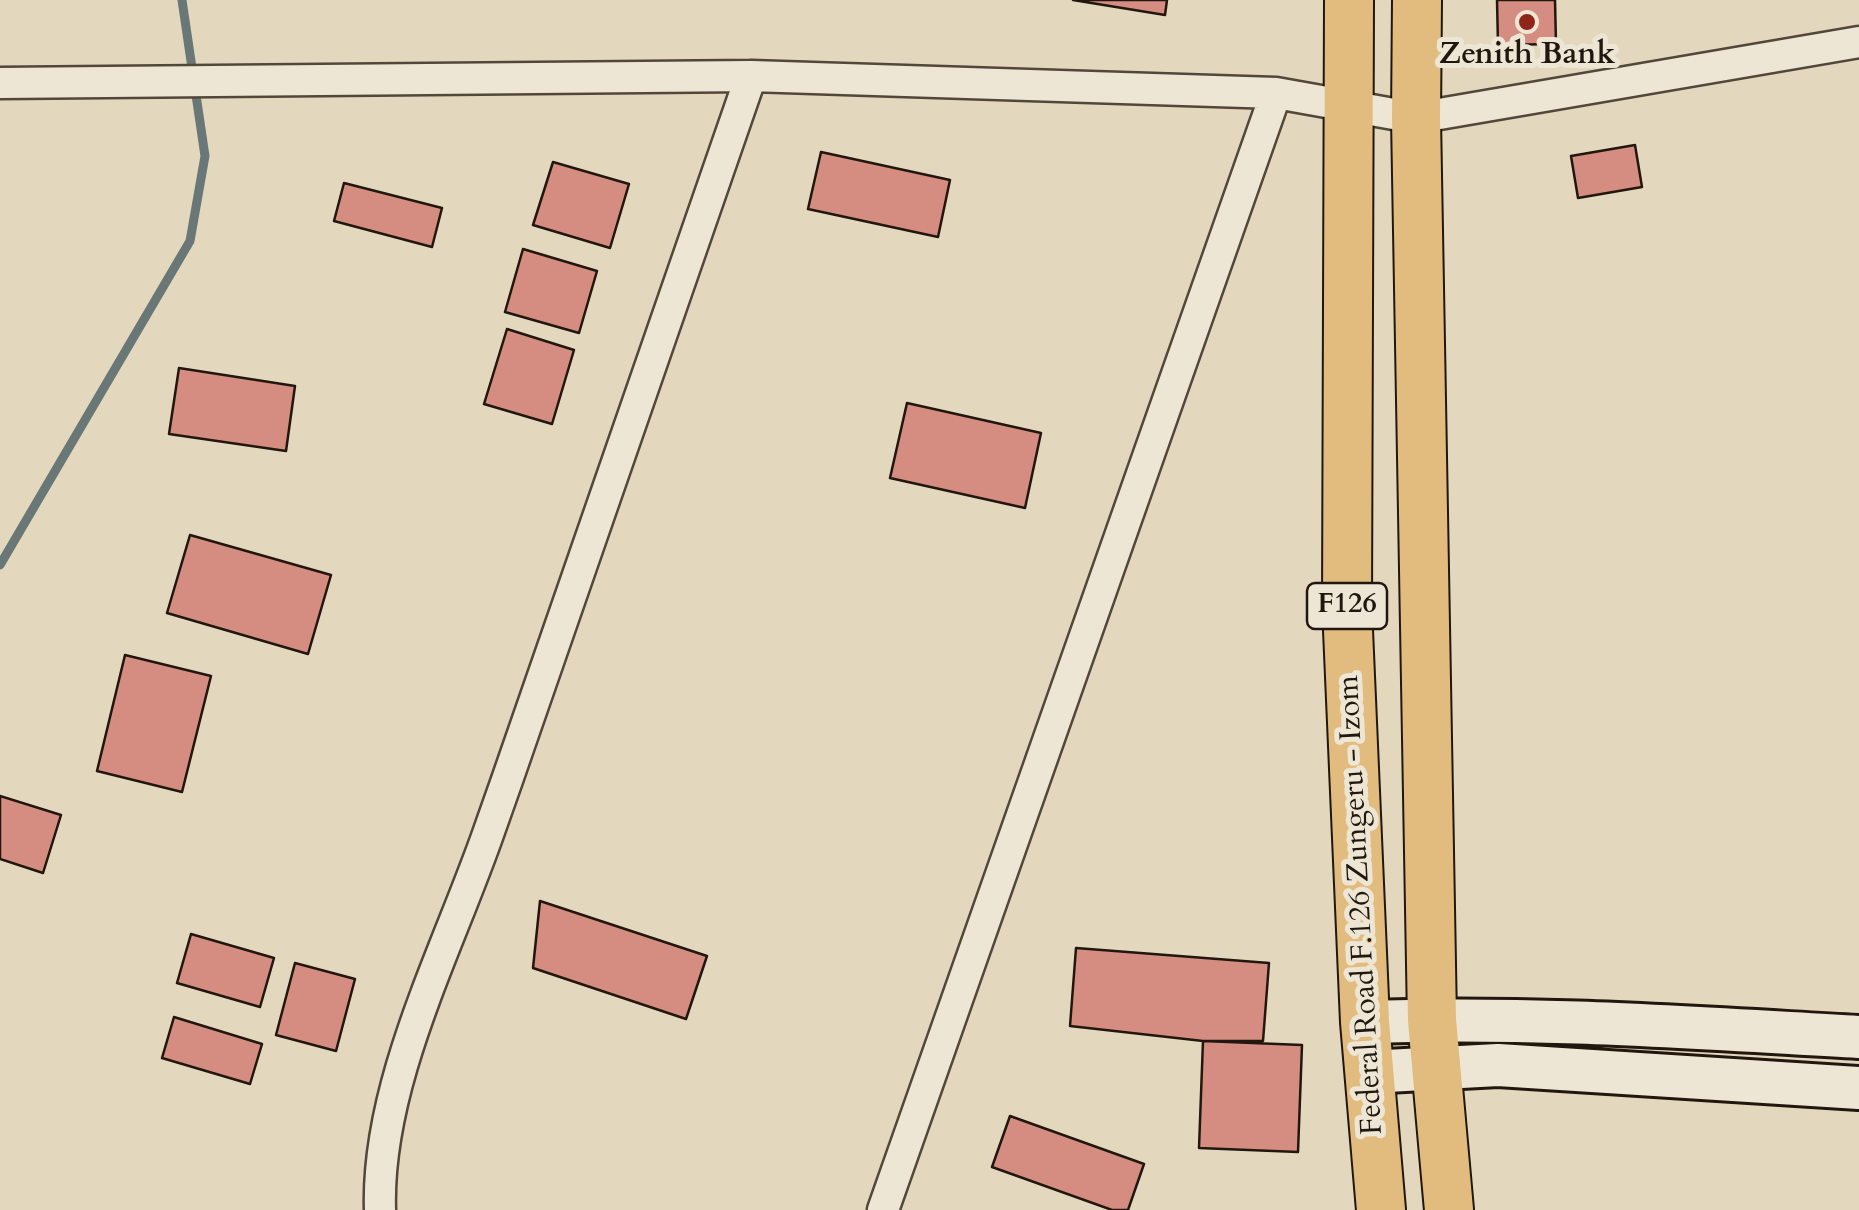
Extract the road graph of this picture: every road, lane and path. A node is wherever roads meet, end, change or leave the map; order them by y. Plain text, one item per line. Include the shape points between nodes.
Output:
1 (1349, 0) edge
2 (1417, 0) edge
3 (1859, 42) edge
4 (750, 76) junction
5 (0, 83) edge
6 (1276, 93) junction
7 (1351, 105) junction
8 (1416, 118) junction
9 (1432, 1020) junction
10 (1365, 1022) junction
11 (1859, 1037) edge
12 (1436, 1067) junction
13 (1368, 1072) junction
14 (1859, 1088) edge
15 (380, 1210) edge
16 (882, 1210) edge
17 (1381, 1210) edge
18 (1449, 1210) edge

1 - 7 main road, Federal Road F.126 Zungeru - Izom / F126
2 - 8 main road, F126
3 - 8 street
4 - 5 street
4 - 6 street
4 - 15 street via 399,1073
6 - 7 street
6 - 16 street
7 - 8 street
7 - 10 main road, Federal Road F.126 Zungeru - Izom / F126 via 1347,607
8 - 9 main road, F126
9 - 10 main road
9 - 11 main road
9 - 12 main road, F126
10 - 13 main road, Federal Road F.126 Zungeru - Izom / F126
12 - 13 main road
12 - 14 main road via 1498,1064
12 - 18 main road, F126
13 - 17 main road, Federal Road F.126 Zungeru - Izom / F126

